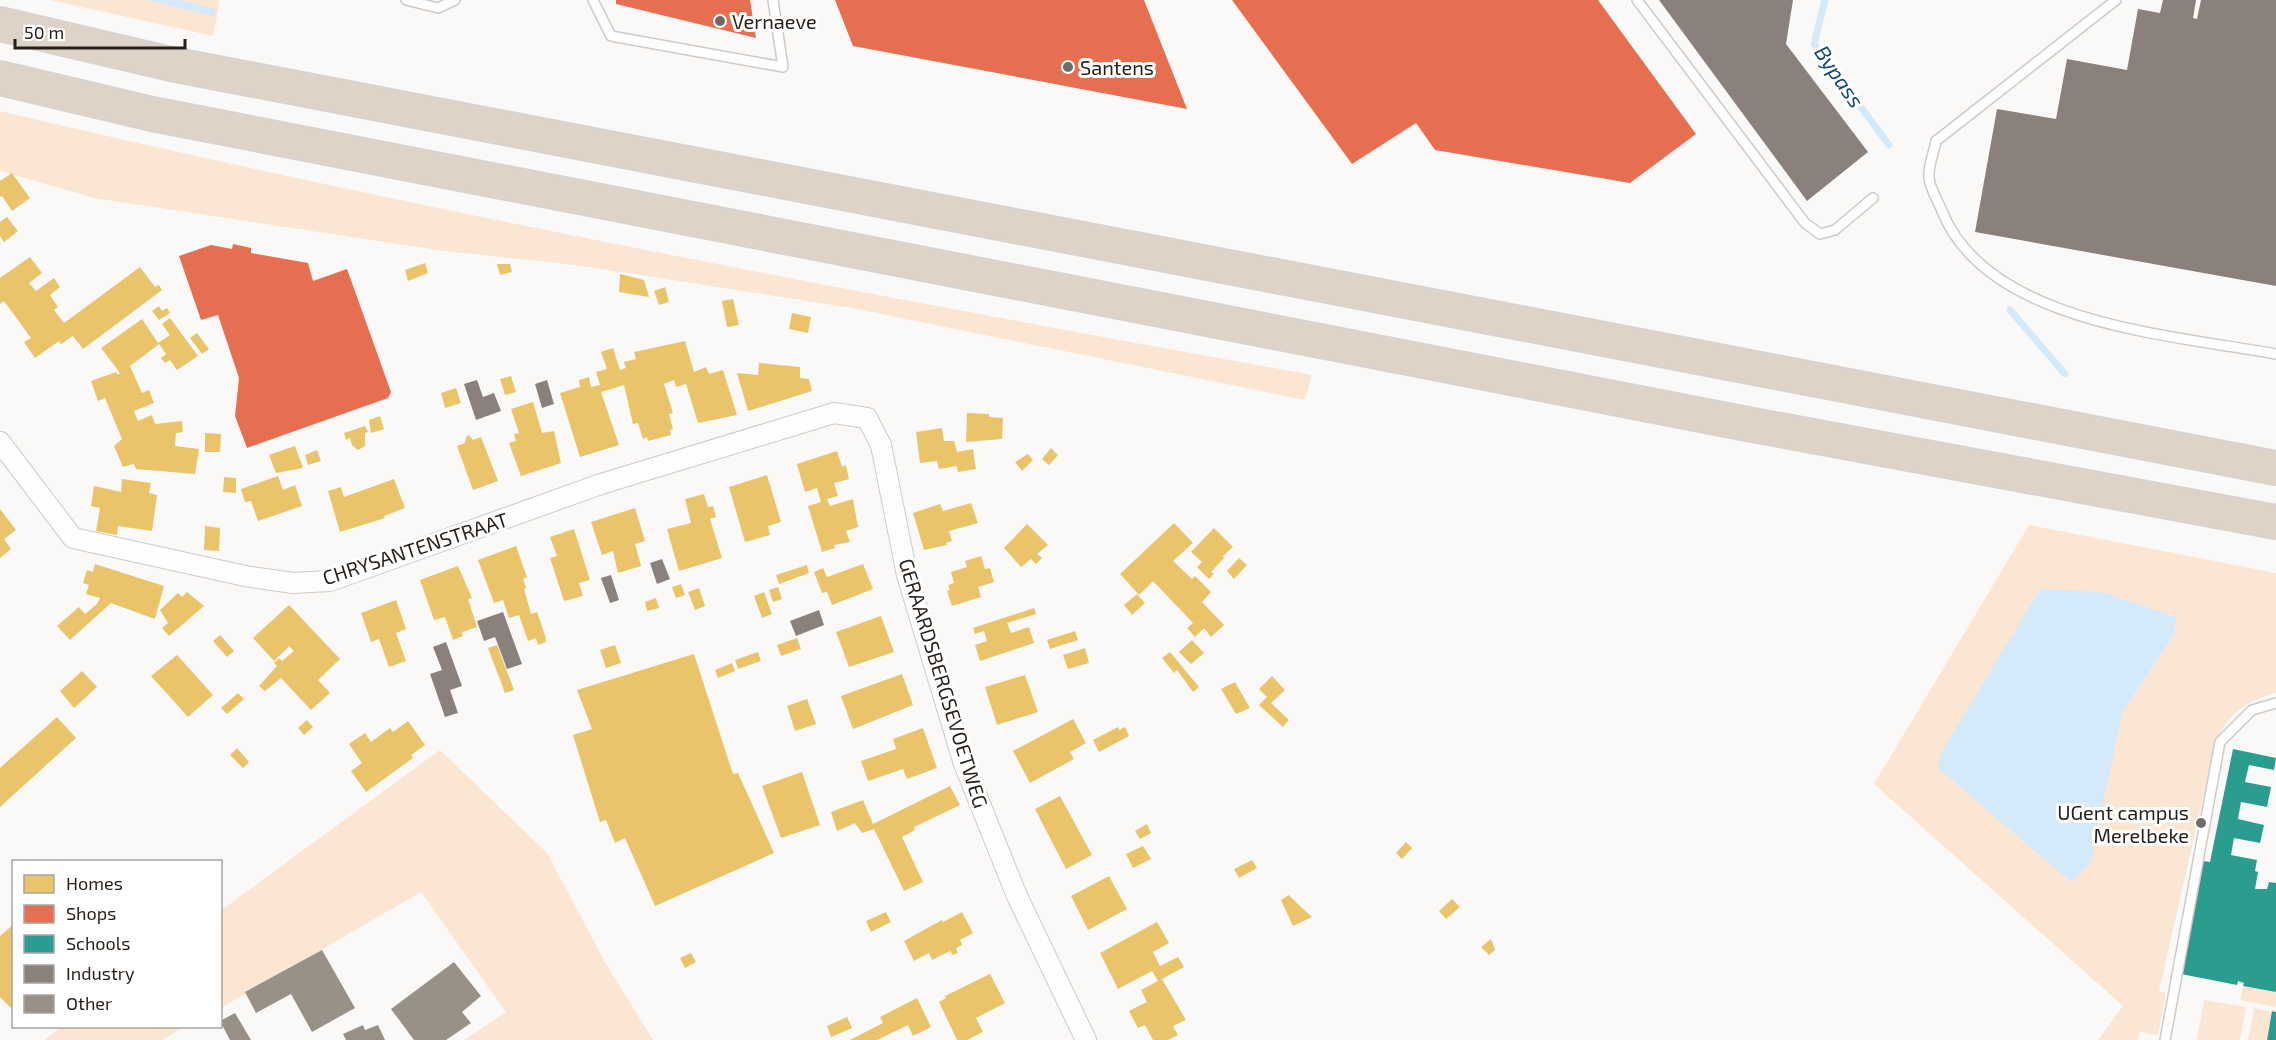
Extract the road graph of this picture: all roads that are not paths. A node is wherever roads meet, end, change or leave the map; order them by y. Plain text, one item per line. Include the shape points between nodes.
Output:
1 (406, 0) edge
2 (454, 0) edge
3 (593, 0) edge
4 (773, 0) edge
5 (1637, 0) edge
6 (2116, 0) edge
7 (0, 24) edge
8 (0, 78) edge
9 (1873, 198) dead end
10 (2276, 354) edge
11 (867, 418) joint
12 (0, 442) edge
13 (2276, 468) edge
14 (2276, 522) edge
15 (2276, 703) edge
16 (1086, 1040) edge
17 (2165, 1040) edge

1 - 2 lane via 438,8
3 - 4 lane via 611,36 783,67
5 - 9 lane via 1805,223 1820,234 1835,230
6 - 10 lane via 1936,141 1929,177 1947,225 1969,255 2016,290 2085,319
7 - 13 highway via 183,66
8 - 14 highway via 152,114 1742,423
11 - 12 street, CHRYSANTENSTRAAT via 834,413 601,484 330,581 293,583 234,574 73,538
11 - 16 street, GERAARDSBERGSEVOETWEG via 881,445 907,575 964,764 1017,896
15 - 17 lane via 2252,710 2220,742

